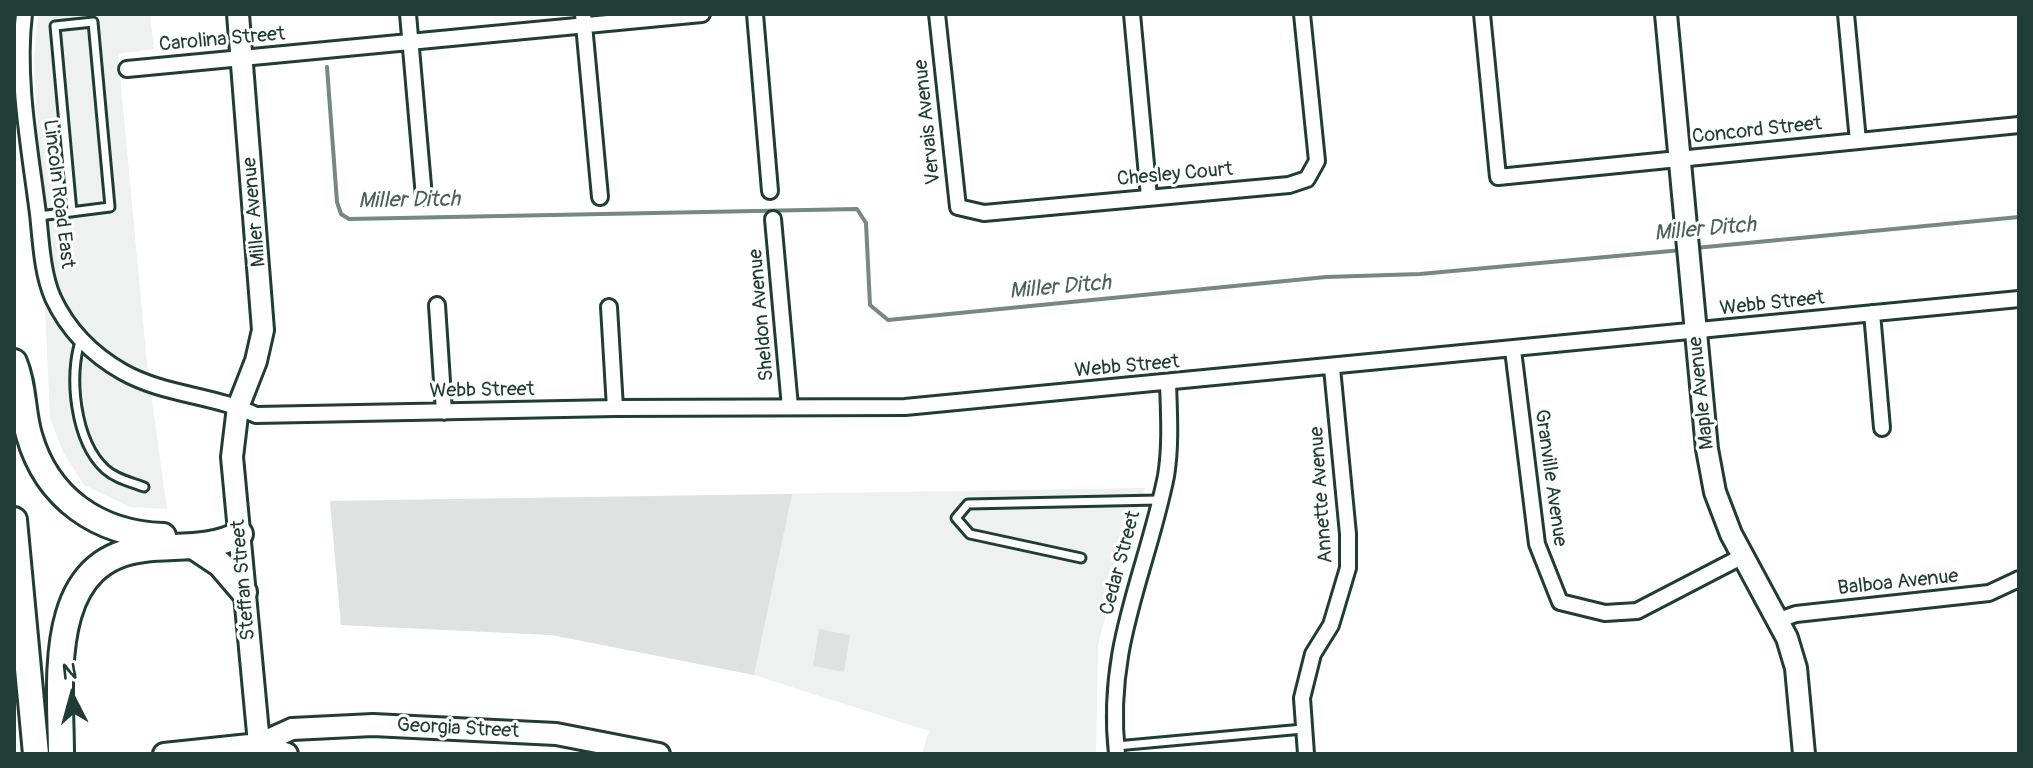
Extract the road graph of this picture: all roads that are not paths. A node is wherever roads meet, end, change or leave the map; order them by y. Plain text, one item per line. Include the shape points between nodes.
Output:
1 (24, 14) edge
2 (238, 14) edge
3 (408, 14) edge
4 (702, 14) edge
5 (755, 14) edge
6 (937, 14) edge
7 (1132, 14) edge
8 (1302, 14) edge
9 (1482, 14) edge
10 (1666, 14) edge
11 (1846, 14) edge
12 (583, 20) edge
13 (410, 42) junction
14 (242, 58) junction
15 (127, 69) dead end
16 (2019, 125) edge
17 (1858, 141) junction
18 (1679, 159) junction
19 (770, 191) dead end
20 (424, 197) dead end
21 (600, 197) dead end
22 (1149, 197) junction
23 (1024, 209) joint
24 (72, 212) junction
25 (38, 216) junction
26 (773, 219) dead end
27 (2019, 299) edge
28 (437, 305) dead end
29 (609, 307) dead end
30 (1872, 313) junction
31 (1695, 332) junction
32 (81, 339) junction
33 (1513, 350) junction
34 (14, 362) edge
35 (1332, 368) junction
36 (1168, 383) junction
37 (238, 407) junction
38 (790, 407) junction
39 (615, 408) junction
40 (444, 412) junction
41 (1882, 428) dead end
42 (144, 487) dead end
43 (1158, 500) junction
44 (14, 520) edge
45 (240, 534) junction
46 (193, 546) junction
47 (1743, 556) junction
48 (1081, 558) dead end
49 (2019, 579) edge
50 (244, 592) junction
51 (1779, 620) junction
52 (1303, 729) junction
53 (259, 749) edge
54 (1117, 750) edge
55 (36, 754) edge
56 (61, 754) edge
57 (164, 754) edge
58 (287, 754) edge
59 (659, 754) edge
60 (1306, 754) edge
61 (1804, 754) edge

1 - 25 street, Lincoln Road East via 24,73
2 - 14 street, Miller Avenue
3 - 13 street
4 - 12 street, Carolina Street
5 - 19 street
6 - 23 street, Vervais Avenue via 958,207 984,213
7 - 22 street
8 - 22 street, Chesley Court via 1317,161 1307,179
9 - 18 street, Concord Street via 1498,177
10 - 18 street, Maple Avenue
11 - 17 street
12 - 13 street, Carolina Street
12 - 21 street
13 - 14 street, Carolina Street
13 - 20 street
14 - 15 street, Carolina Street
14 - 37 street, Miller Avenue via 263,330
16 - 17 street, Concord Street
17 - 18 street, Concord Street
18 - 31 street, Maple Avenue
22 - 23 street, Chesley Court
24 - 24 lane via 110,207 93,22 55,26
24 - 25 lane
25 - 32 street, Lincoln Road East via 52,296
26 - 38 street, Sheldon Avenue
27 - 30 street, Webb Street
28 - 40 street
29 - 39 street
30 - 31 street, Webb Street
30 - 41 street
31 - 33 street, Webb Street
31 - 47 street, Maple Avenue via 1715,492
32 - 37 street, Lincoln Road East via 145,382
32 - 42 lane via 74,358 84,435 105,470
33 - 35 street, Webb Street
33 - 47 street, Granville Avenue via 1537,544 1560,602 1605,613 1637,611
34 - 45 highway via 29,435 42,468 77,510 106,527 133,534
35 - 36 street, Webb Street
35 - 52 street, Annette Avenue via 1348,568 1331,625 1313,654 1302,698
36 - 38 street, Webb Street via 905,407
36 - 43 street, Cedar Street via 1166,475
37 - 40 street, Webb Street via 256,415
37 - 45 street, Steffan Street via 232,457
38 - 39 street, Webb Street
39 - 40 street, Webb Street
43 - 48 lane via 968,504 956,518 970,534
43 - 54 street, Cedar Street via 1117,669
44 - 55 highway
45 - 46 highway via 224,543
45 - 50 street, Steffan Street
46 - 50 highway via 220,564
46 - 56 highway via 140,549 109,561 86,580 71,603 61,662
47 - 51 street, Maple Avenue
49 - 51 street, Balboa Avenue via 1989,593
50 - 53 street, Steffan Street
51 - 61 street, Maple Avenue via 1796,668
52 - 54 lane
52 - 60 street, Annette Avenue
53 - 57 street, Georgia Street
53 - 58 street, Georgia Street
53 - 59 street, Georgia Street via 292,729 373,725 556,734

